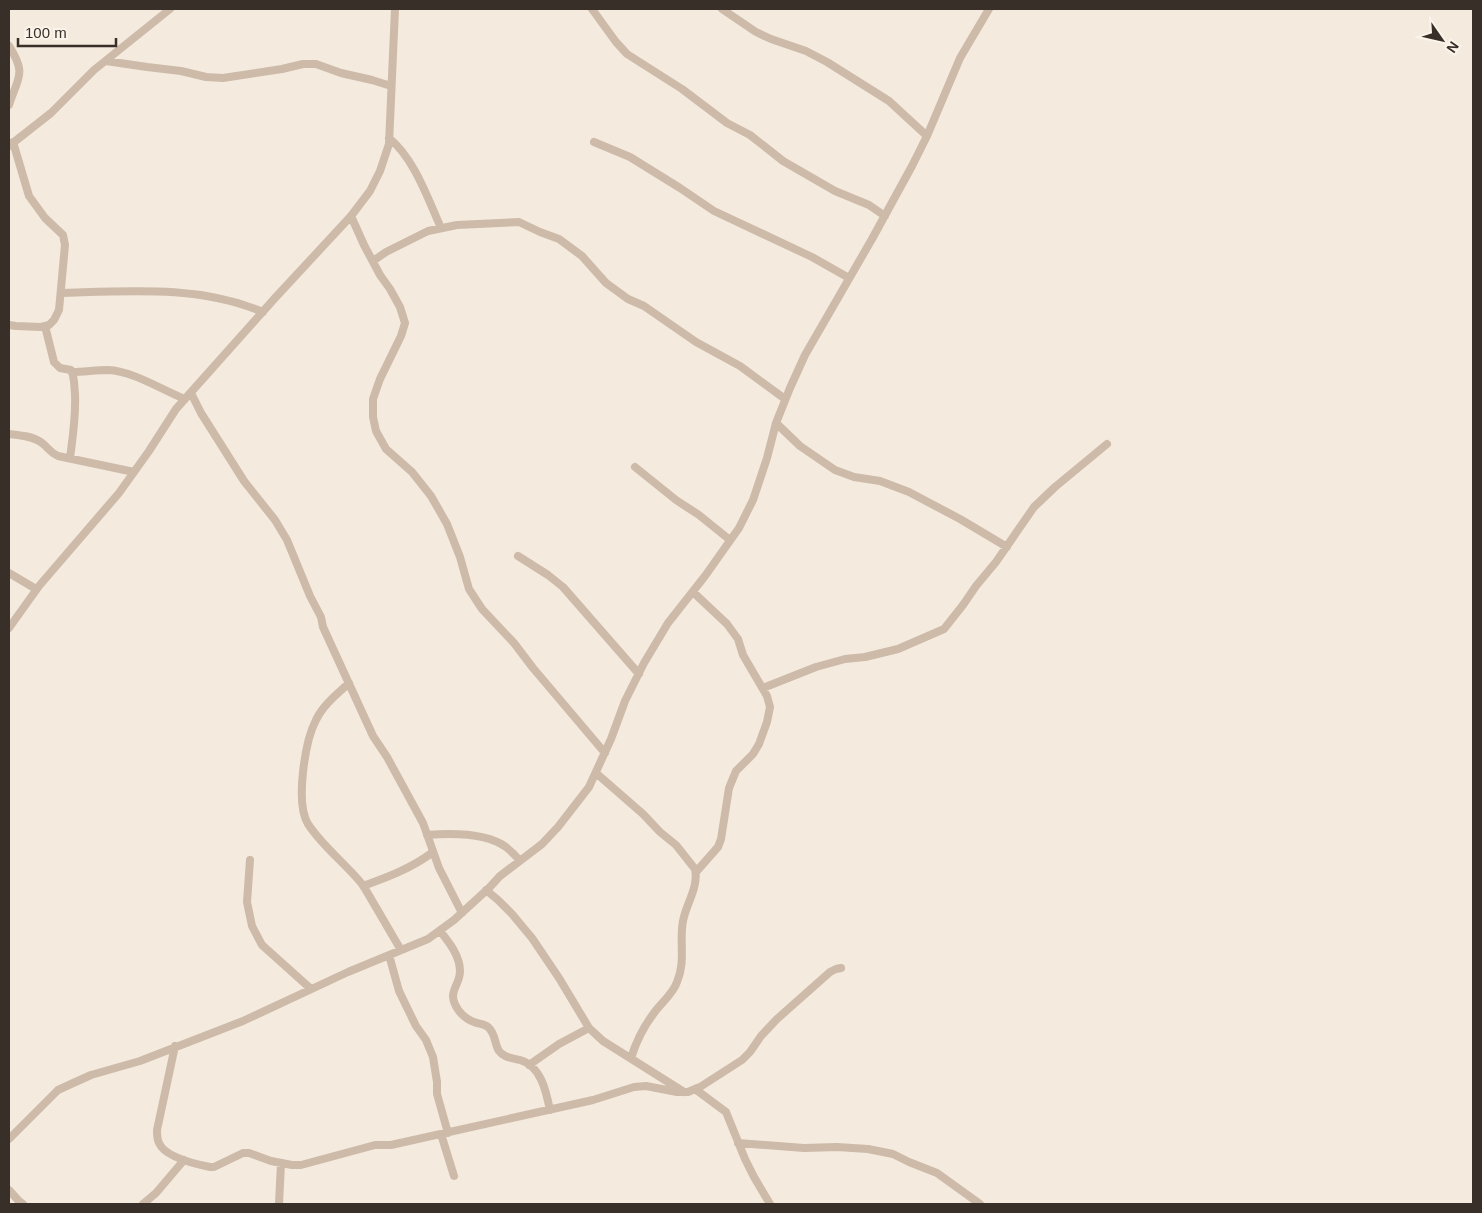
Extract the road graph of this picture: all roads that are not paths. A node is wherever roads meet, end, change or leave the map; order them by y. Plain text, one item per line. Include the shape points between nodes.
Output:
1 (170, 9) edge
2 (395, 9) edge
3 (592, 9) edge
4 (722, 9) edge
5 (990, 9) edge
6 (9, 46) edge
7 (106, 60) junction
8 (391, 86) junction
9 (9, 105) edge
10 (927, 136) junction
11 (389, 138) junction
12 (594, 142) dead end
13 (11, 144) edge
14 (351, 216) junction
15 (885, 216) junction
16 (441, 228) junction
17 (372, 261) junction
18 (849, 278) junction
19 (61, 293) junction
20 (263, 312) junction
21 (9, 325) edge
22 (44, 326) junction
23 (72, 372) junction
24 (191, 393) junction
25 (185, 399) junction
26 (785, 399) junction
27 (776, 423) junction
28 (9, 434) edge
29 (1107, 444) dead end
30 (70, 458) junction
31 (635, 467) dead end
32 (134, 472) junction
33 (730, 540) junction
34 (1007, 547) junction
35 (518, 556) dead end
36 (9, 573) edge
37 (36, 589) junction
38 (692, 592) junction
39 (9, 628) edge
40 (639, 674) junction
41 (349, 683) junction
42 (763, 688) junction
43 (605, 753) junction
44 (596, 773) junction
45 (427, 835) junction
46 (433, 852) junction
47 (250, 860) dead end
48 (520, 861) junction
49 (696, 872) junction
50 (363, 886) junction
51 (486, 890) junction
52 (462, 913) junction
53 (440, 931) junction
54 (402, 950) junction
55 (389, 955) junction
56 (841, 968) dead end
57 (311, 989) junction
58 (589, 1028) junction
59 (175, 1046) junction
60 (631, 1058) junction
61 (529, 1065) junction
62 (695, 1089) junction
63 (685, 1092) junction
64 (550, 1110) junction
65 (444, 1133) junction
66 (9, 1139) edge
67 (738, 1143) junction
68 (184, 1160) junction
69 (281, 1163) junction
70 (454, 1176) dead end
71 (9, 1190) edge
72 (23, 1204) edge
73 (143, 1204) edge
74 (279, 1204) edge
75 (770, 1204) edge
76 (980, 1204) edge

1 - 7 street
2 - 8 street
3 - 15 street via 627,54 727,123 750,135 783,161
4 - 10 street via 756,32 827,62 889,101
5 - 10 street via 960,58
6 - 9 street via 20,72
7 - 8 street via 223,78 316,64
7 - 13 street via 51,113
8 - 11 street
10 - 15 street
11 - 14 street via 380,171
11 - 16 street via 411,162
12 - 18 street via 630,157 714,211
13 - 19 street via 29,196 64,239
14 - 17 street
14 - 20 street
15 - 18 street
16 - 17 street via 428,231
16 - 26 street via 519,222 559,239 628,299 740,366
17 - 43 street via 400,307 405,323 373,399 376,431 386,449 412,472 431,496 447,524 469,589 482,609
18 - 26 street via 805,355
19 - 20 street via 161,291 221,298
19 - 22 street via 54,320
20 - 24 street
21 - 22 street
22 - 23 street via 54,362
23 - 25 street via 121,372
23 - 30 street via 76,409
24 - 25 street
24 - 41 street via 244,482 287,540
25 - 32 street
26 - 27 street
27 - 33 street via 753,500
27 - 34 street via 800,446 835,470 909,492
28 - 30 street via 34,439 58,456
29 - 34 street via 1034,507
30 - 32 street
31 - 33 street
32 - 37 street
33 - 38 street
34 - 42 street via 944,628 898,649 816,667
35 - 40 street via 563,587
36 - 37 street
37 - 39 street
38 - 40 street via 668,623
38 - 42 street via 727,624
40 - 43 street
41 - 45 street via 373,736 392,765
41 - 50 street via 327,703 316,719 304,762 302,785 307,822
42 - 49 street via 770,707 759,744 736,772 729,788 718,847
43 - 44 street
44 - 48 street via 589,788 558,827
44 - 49 street via 676,845
45 - 46 street
45 - 48 street via 485,838 506,847
46 - 50 street via 403,871
46 - 52 street
47 - 57 street via 247,902 252,926 262,945
48 - 51 street
49 - 60 street via 681,935 682,970 676,985 652,1015
50 - 54 street
51 - 52 street
51 - 58 street via 532,938
52 - 53 street
53 - 54 street
53 - 61 street via 458,957 460,972 453,999 457,1008 469,1020 488,1027 505,1056
54 - 55 street
55 - 57 street
55 - 65 street via 399,991 433,1057
56 - 62 street via 830,972 795,1002 742,1060
57 - 59 street via 244,1021
58 - 60 street via 602,1041
58 - 61 street
59 - 66 street via 58,1090
59 - 68 street via 157,1130 164,1150
60 - 63 street
61 - 64 street via 541,1079
62 - 63 street
62 - 67 street via 726,1112
63 - 64 street via 634,1087
64 - 65 street
65 - 69 street via 375,1145 300,1165
65 - 70 street
67 - 75 street
67 - 76 street via 868,1149 893,1154 937,1172
68 - 69 street via 214,1167 249,1153
68 - 73 street
69 - 74 street
71 - 72 street

